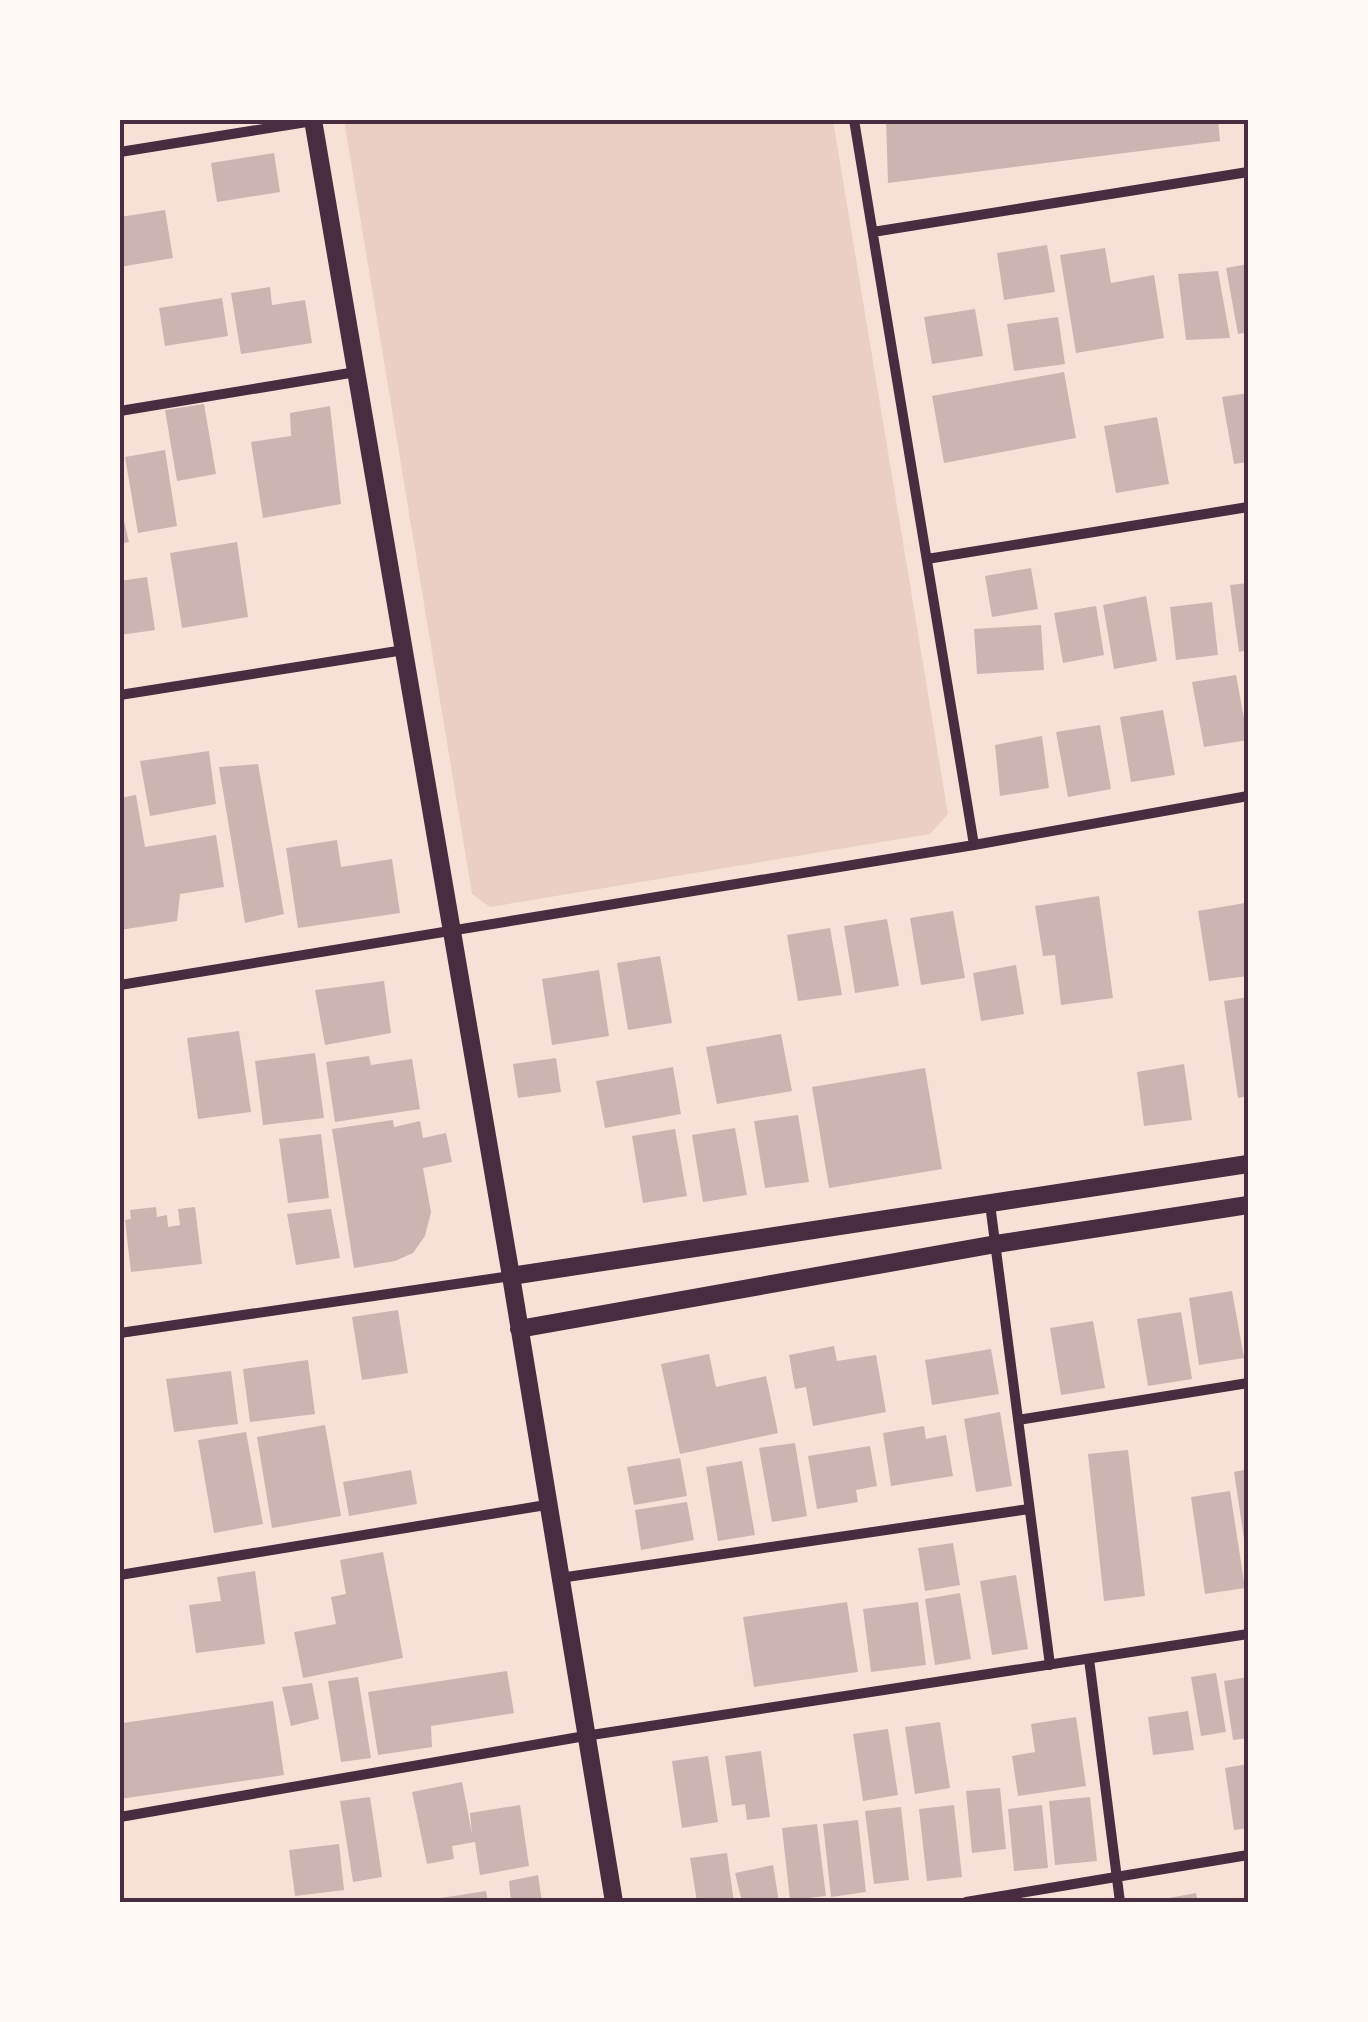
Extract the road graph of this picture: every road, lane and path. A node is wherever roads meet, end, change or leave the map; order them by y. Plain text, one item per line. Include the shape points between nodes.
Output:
1 (313, 120) edge
2 (854, 120) edge
3 (120, 152) edge
4 (1248, 172) edge
5 (872, 232) junction
6 (356, 372) junction
7 (120, 411) edge
8 (1248, 507) edge
9 (927, 559) junction
10 (404, 650) junction
11 (120, 695) edge
12 (1248, 796) edge
13 (974, 845) junction
14 (452, 930) junction
15 (120, 985) edge
16 (1248, 1164) edge
17 (990, 1204) junction
18 (1248, 1205) edge
19 (996, 1244) junction
20 (511, 1276) junction
21 (519, 1329) junction
22 (120, 1333) edge
23 (1248, 1383) edge
24 (1018, 1420) junction
25 (546, 1505) junction
26 (1029, 1509) junction
27 (120, 1575) edge
28 (559, 1579) junction
29 (1248, 1634) edge
30 (1089, 1658) junction
31 (1050, 1665) junction
32 (585, 1736) junction
33 (120, 1817) edge
34 (1248, 1855) edge
35 (1115, 1876) junction
36 (614, 1902) edge
37 (966, 1902) edge
38 (1120, 1902) edge

1 - 3 street
1 - 6 street
2 - 5 street
4 - 5 street
5 - 9 street
6 - 7 street
6 - 10 street
8 - 9 street
9 - 13 street
10 - 11 street
10 - 14 street
12 - 13 street
13 - 14 street
14 - 15 street
14 - 20 street
16 - 17 street
17 - 19 street
17 - 20 street
18 - 19 street
19 - 21 street
19 - 24 street
20 - 21 street
20 - 22 street
21 - 25 street
23 - 24 street
24 - 26 street
25 - 27 street
25 - 28 street
26 - 28 street
26 - 31 street
28 - 32 street
29 - 30 street
30 - 31 street
30 - 35 street
31 - 32 street
32 - 33 street
32 - 36 street
34 - 35 street
35 - 37 street
35 - 38 street

